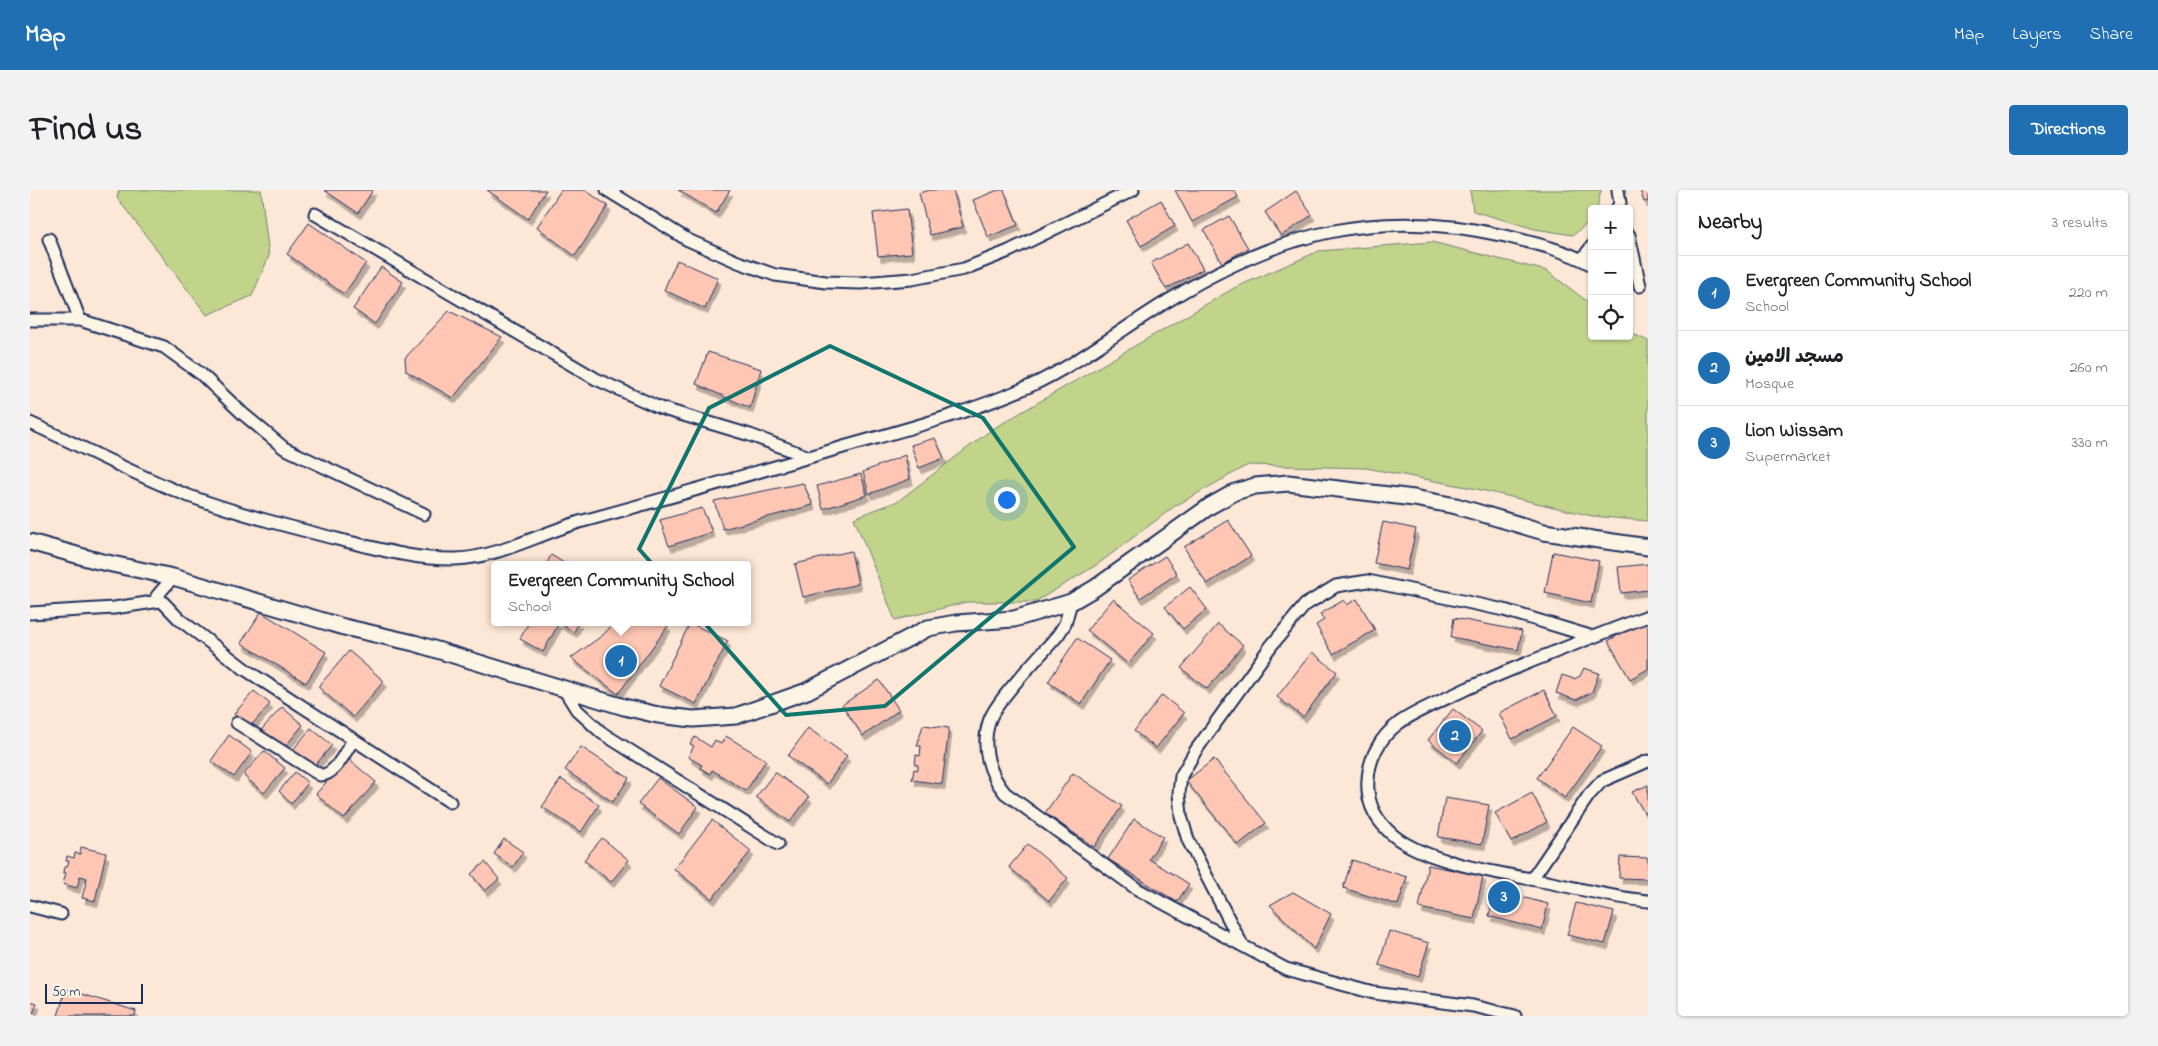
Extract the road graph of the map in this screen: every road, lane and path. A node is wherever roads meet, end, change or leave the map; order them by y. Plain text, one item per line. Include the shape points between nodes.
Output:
1 (607, 190) edge
2 (1133, 190) edge
3 (1618, 190) edge
4 (1620, 205) edge
5 (316, 214) dead end
6 (49, 239) dead end
7 (1591, 250) edge
8 (1632, 250) edge
9 (1587, 262) edge
10 (1639, 285) edge
11 (30, 320) edge
12 (80, 320) junction
13 (30, 423) edge
14 (809, 457) junction
15 (424, 514) dead end
16 (30, 542) edge
17 (1648, 547) edge
18 (173, 577) junction
19 (160, 601) junction
20 (1071, 602) junction
21 (30, 613) edge
22 (1648, 616) edge
23 (1593, 637) junction
24 (565, 691) junction
25 (237, 723) dead end
26 (353, 740) junction
27 (1648, 761) edge
28 (450, 802) dead end
29 (778, 844) dead end
30 (1532, 879) junction
31 (1648, 902) edge
32 (30, 906) edge
33 (61, 914) dead end
34 (1241, 943) junction
35 (1514, 1016) edge

1 - 2 street via 688,240 738,262 775,275 861,283 912,279 964,269 1009,251
3 - 4 street
5 - 14 street via 596,380 660,408 750,434
6 - 12 street
7 - 9 street
8 - 10 street
9 - 14 street via 1526,241 1459,227 1390,224 1321,232 1251,256 1210,277 1025,388 944,417
11 - 12 street
12 - 15 street via 164,347 201,374 284,448
13 - 14 street via 185,494 247,516 424,558 460,559 500,549 578,523
16 - 18 street
17 - 20 street via 1544,532 1456,506 1414,498 1349,489 1269,484 1234,492 1210,506
18 - 19 street via 158,592
18 - 24 street via 344,627 414,643
19 - 21 street via 114,608
19 - 26 street via 246,670
20 - 24 street via 1014,619 928,628 807,692 736,716 693,719 658,715
20 - 34 street via 1058,635 1001,702 989,721 988,762 995,781 1023,808 1136,889
22 - 23 street
23 - 30 street via 1514,668 1420,711 1385,736 1368,766 1370,806 1394,837 1453,862
23 - 34 street via 1504,610 1368,581 1336,586 1304,605 1196,750 1181,776 1181,816 1188,840
24 - 29 street via 577,710 602,733
25 - 26 street via 320,775 331,772
26 - 28 street
27 - 30 street via 1602,781
30 - 31 street
32 - 33 street
34 - 35 street via 1286,969 1350,988 1473,1006

